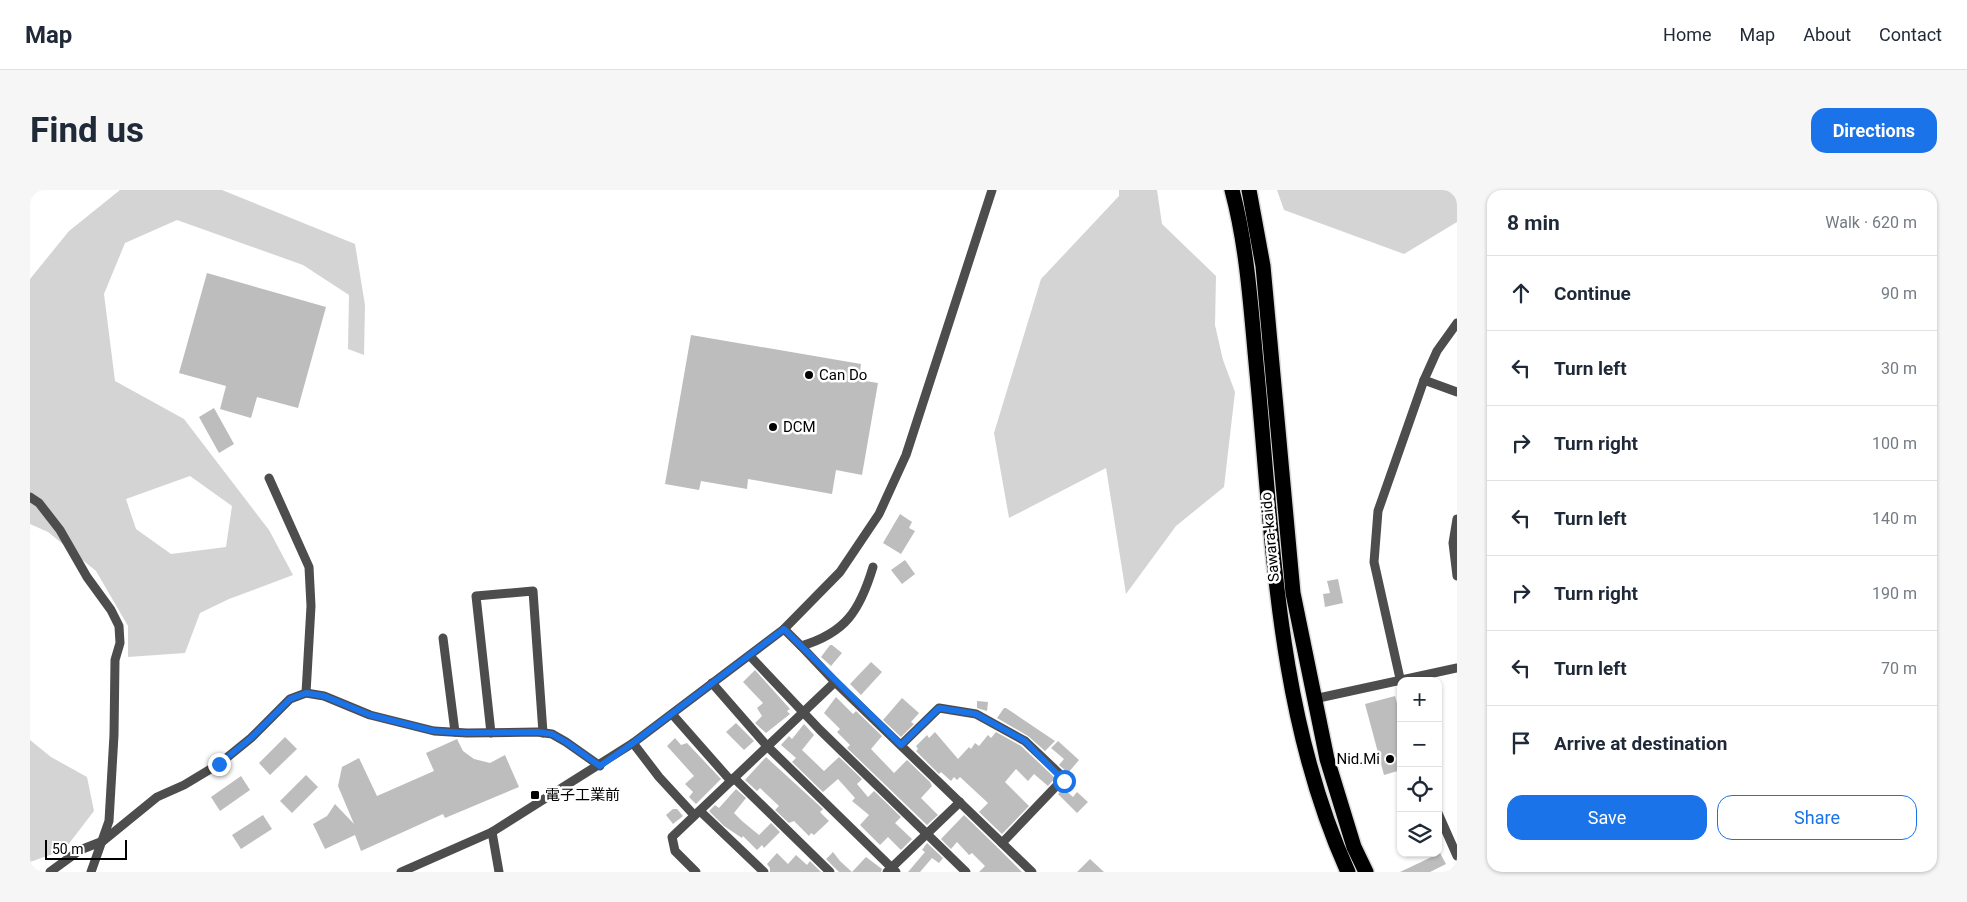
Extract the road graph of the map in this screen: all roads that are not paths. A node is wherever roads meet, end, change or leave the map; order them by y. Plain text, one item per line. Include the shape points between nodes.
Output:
1 (992, 190) edge
2 (1232, 190) edge
3 (1249, 190) edge
4 (1457, 323) edge
5 (1424, 380) junction
6 (1457, 392) edge
7 (269, 478) dead end
8 (30, 497) edge
9 (1457, 518) edge
10 (873, 567) dead end
11 (1457, 576) edge
12 (1285, 594) junction
13 (784, 629) junction
14 (443, 638) dead end
15 (801, 646) junction
16 (750, 656) junction
17 (1457, 668) edge
18 (1399, 677) edge
19 (1418, 677) edge
20 (834, 682) junction
21 (1397, 682) edge
22 (712, 683) junction
23 (306, 693) junction
24 (1314, 699) junction
25 (802, 712) junction
26 (672, 714) junction
27 (455, 732) junction
28 (490, 732) junction
29 (543, 733) junction
30 (633, 743) junction
31 (901, 745) junction
32 (767, 746) junction
33 (600, 766) junction
34 (733, 779) junction
35 (960, 802) junction
36 (697, 813) junction
37 (1442, 822) edge
38 (492, 832) junction
39 (927, 834) junction
40 (103, 841) junction
41 (1002, 843) junction
42 (1457, 856) edge
43 (892, 871) edge
44 (50, 872) edge
45 (91, 872) edge
46 (401, 872) edge
47 (499, 872) edge
48 (696, 872) edge
49 (764, 872) edge
50 (830, 872) edge
51 (966, 872) edge
52 (1032, 872) edge
53 (1348, 872) edge
54 (1366, 872) edge

1 - 13 street via 906,455 892,488 875,521 840,572
2 - 12 highway, Sawara-kaido via 1247,268
3 - 12 highway, Sawara-kaido via 1268,321
4 - 5 street via 1437,351
5 - 6 street
5 - 18 street via 1386,484 1374,540 1374,562
7 - 23 street via 308,567 311,606
8 - 40 street via 39,503 60,530 119,626 109,822
9 - 11 street via 1452,543
10 - 15 street via 864,597 850,619 814,642
12 - 24 highway, Sawara-kaido
12 - 53 highway, Sawara-kaido via 1296,704 1322,805
13 - 15 street
13 - 16 street
14 - 27 street
15 - 20 street
16 - 22 street
16 - 25 street
17 - 19 street
20 - 25 street
20 - 31 street
21 - 24 street
22 - 26 street
22 - 32 street
23 - 27 street via 324,696 390,721 434,731
23 - 40 street via 290,699 219,764 157,797
24 - 54 highway, Sawara-kaido via 1327,759 1354,846
25 - 32 street
25 - 39 street
26 - 30 street
26 - 34 street
27 - 28 street
28 - 29 street
28 - 29 street via 476,596 533,591
29 - 33 street via 566,742
30 - 33 street
30 - 36 street via 659,777
31 - 35 street
31 - 41 street via 939,708 976,714 1025,741 1058,772 1064,781
32 - 34 street
32 - 43 street
33 - 38 street
34 - 36 street
34 - 50 street
35 - 39 street
35 - 41 street
36 - 48 street via 672,837 675,851
36 - 49 street
37 - 42 street
38 - 46 street
38 - 47 street
39 - 43 street
39 - 51 street
40 - 44 street via 80,850
40 - 45 street
41 - 52 street

